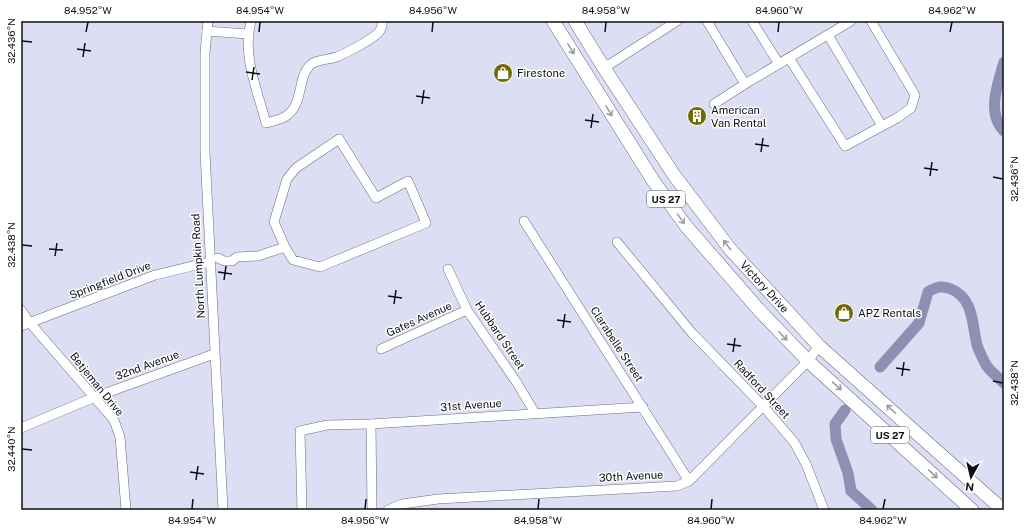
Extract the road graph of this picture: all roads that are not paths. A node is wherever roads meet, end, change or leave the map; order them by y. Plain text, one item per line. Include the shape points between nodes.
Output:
1 (208, 21) edge
2 (251, 21) edge
3 (382, 21) edge
4 (554, 21) edge
5 (574, 21) edge
6 (677, 21) edge
7 (707, 21) edge
8 (752, 21) edge
9 (851, 21) edge
10 (871, 21) edge
11 (207, 31) junction
12 (248, 34) junction
13 (828, 35) junction
14 (789, 58) junction
15 (779, 64) junction
16 (604, 68) junction
17 (588, 78) junction
18 (745, 84) junction
19 (714, 104) dead end
20 (882, 126) junction
21 (524, 221) dead end
22 (617, 242) dead end
23 (285, 247) junction
24 (212, 260) junction
25 (448, 269) dead end
26 (21, 310) edge
27 (467, 310) junction
28 (25, 324) edge
29 (819, 346) junction
30 (381, 349) dead end
31 (214, 354) junction
32 (808, 361) junction
33 (95, 397) junction
34 (763, 406) junction
35 (643, 407) junction
36 (535, 412) junction
37 (371, 424) junction
38 (21, 428) edge
39 (689, 481) junction
40 (126, 510) edge
41 (223, 510) edge
42 (302, 510) edge
43 (372, 510) edge
44 (388, 510) edge
45 (824, 510) edge
46 (972, 510) edge
47 (1003, 510) edge

1 - 11 street, North Lumpkin Road
2 - 12 street
3 - 12 street via 383,24 377,34 337,57 321,59 312,64 306,70 296,106 284,117 266,122 248,55
4 -> 17 highway, Victory Drive / US 27
5 - 16 highway, Victory Drive / US 27
6 - 16 street
7 - 18 street
8 - 15 street
9 - 13 street
10 - 20 street via 915,95 912,108
11 - 12 street
11 - 24 street, North Lumpkin Road via 204,152
13 - 14 street
13 - 20 street
14 - 15 street
14 - 20 street via 845,146
15 - 18 street
16 - 17 highway
29 -> 16 highway, Victory Drive / US 27 via 730,249 674,175
17 -> 32 highway, Victory Drive / US 27 via 654,182 686,226 758,310
18 - 19 street
21 - 35 street, Clarabelle Street
22 - 34 street, Radford Street via 692,333
23 - 23 street via 293,260 320,267 426,223 408,182 376,198 339,139 296,168 287,180 274,222
23 - 24 street, Springfield Drive via 258,256 237,257 232,261
24 - 28 street, Springfield Drive via 155,275
24 - 31 street, North Lumpkin Road
25 - 27 street, Hubbard Street
26 - 28 street, Betjeman Drive
27 - 30 street, Gates Avenue
27 - 36 street, Hubbard Street
28 - 33 street, Betjeman Drive
29 - 32 street, 30th Avenue
47 -> 29 highway, Victory Drive / US 27
31 - 33 street, 32nd Avenue
31 - 41 street, North Lumpkin Road
32 - 34 street, 30th Avenue
32 -> 46 highway, Victory Drive / US 27
33 - 38 street, 32nd Avenue
33 - 40 street, Betjeman Drive via 114,420 120,437
34 - 39 street, 30th Avenue
34 - 45 street, Radford Street via 794,442 806,464
35 - 36 street, 31st Avenue
35 - 39 street, Clarabelle Street
36 - 37 street, 31st Avenue
37 - 42 street, 31st Avenue via 333,425 300,431
37 - 43 street
39 - 44 street, 30th Avenue via 677,486 438,498 402,504

